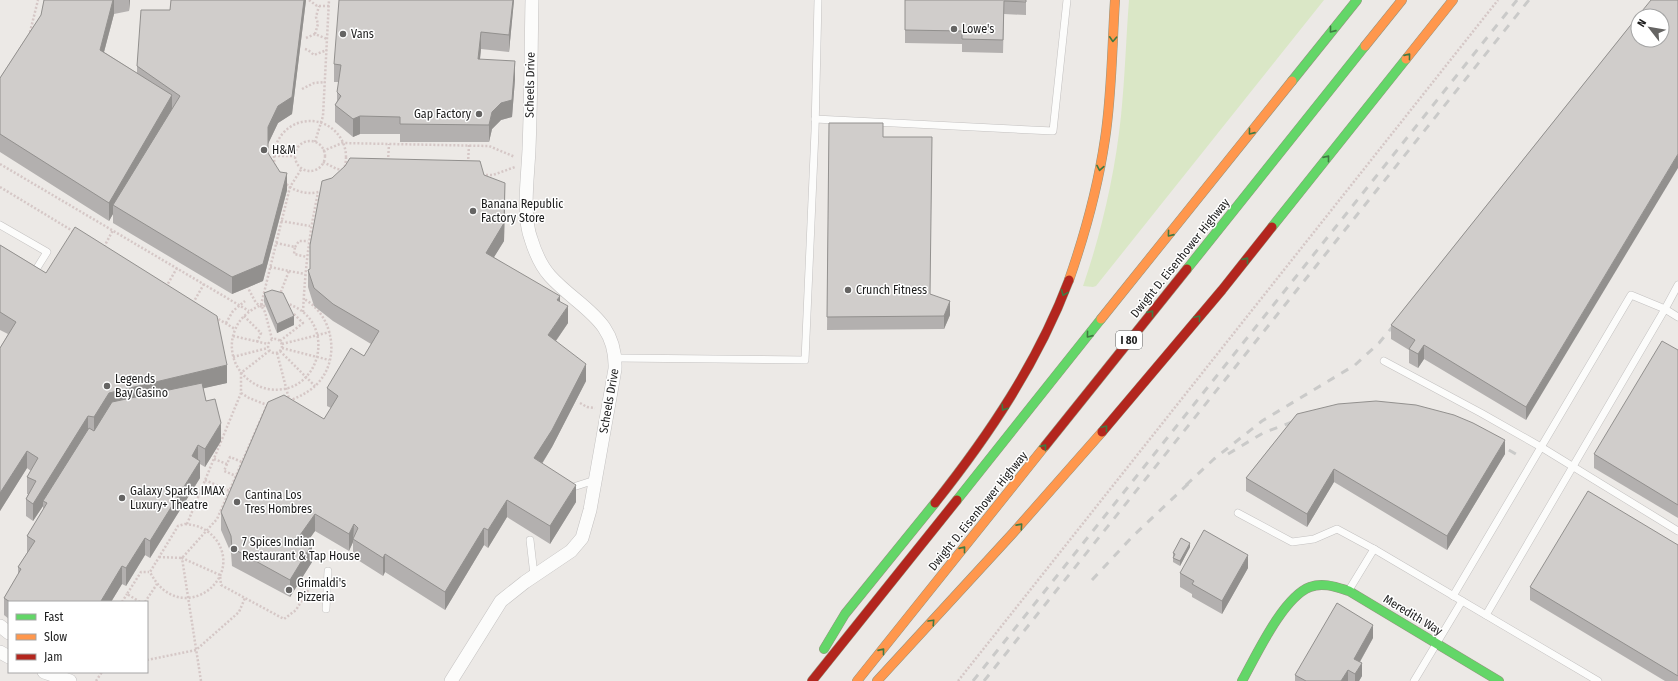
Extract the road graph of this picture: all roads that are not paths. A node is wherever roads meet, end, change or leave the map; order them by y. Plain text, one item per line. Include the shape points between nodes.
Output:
1 (532, 0) edge
2 (818, 0) edge
3 (1067, 0) edge
4 (1115, 0) edge
5 (1357, 0) edge
6 (1402, 0) edge
7 (1453, 0) edge
8 (815, 119) junction
9 (0, 225) edge
10 (27, 284) edge
11 (1678, 285) edge
12 (1665, 309) junction
13 (1678, 317) edge
14 (616, 358) junction
15 (1384, 361) dead end
16 (1541, 447) junction
17 (1573, 467) junction
18 (595, 480) junction
19 (565, 490) edge
20 (1238, 513) dead end
21 (1678, 532) edge
22 (530, 540) dead end
23 (1374, 549) junction
24 (328, 571) dead end
25 (534, 575) junction
26 (1349, 591) junction
27 (1453, 596) junction
28 (1462, 601) junction
29 (326, 609) dead end
30 (1486, 615) junction
31 (0, 626) edge
32 (8, 632) edge
33 (1436, 643) junction
34 (47, 673) edge
35 (71, 673) edge
36 (70, 681) edge
37 (80, 681) edge
38 (451, 681) edge
39 (806, 681) edge
40 (812, 681) edge
41 (857, 681) edge
42 (877, 681) edge
43 (1242, 681) edge
44 (1414, 681) edge
45 (1499, 681) edge
46 (1598, 681) edge

1 - 14 street, Scheels Drive via 527,197 530,237 540,262 551,277 590,310 607,329
2 - 8 lane
3 - 8 lane via 1053,131
4 -> 39 main road via 1109,106 1093,205 1070,280 1056,315 1014,393 987,433 840,621
5 -> 40 main road, Dwight D. Eisenhower Highway
41 -> 6 main road, Dwight D. Eisenhower Highway / I 80
42 -> 7 main road via 1084,454 1222,290
8 - 14 lane via 805,360
9 - 10 lane via 47,252
11 - 12 lane
12 - 13 lane
12 - 16 lane via 1631,295
12 - 17 lane
14 - 18 street, Scheels Drive
15 - 16 lane
16 - 17 lane
16 - 27 lane
17 - 21 lane
17 - 30 lane
18 - 19 lane
18 - 25 street, Scheels Drive via 582,538 570,551
20 - 23 lane via 1292,542 1314,538 1337,529
22 - 25 lane
23 - 26 lane
23 - 27 lane
24 - 29 lane
25 - 38 street, Scheels Drive via 501,602
26 - 33 main road, Meredith Way
26 - 43 main road, Meredith Way via 1325,584 1311,586 1290,600
27 - 28 lane
28 - 30 lane
28 - 33 lane
30 - 46 lane
31 - 32 street
33 - 44 lane
33 - 45 main road, Meredith Way
34 - 36 street
35 - 37 street

